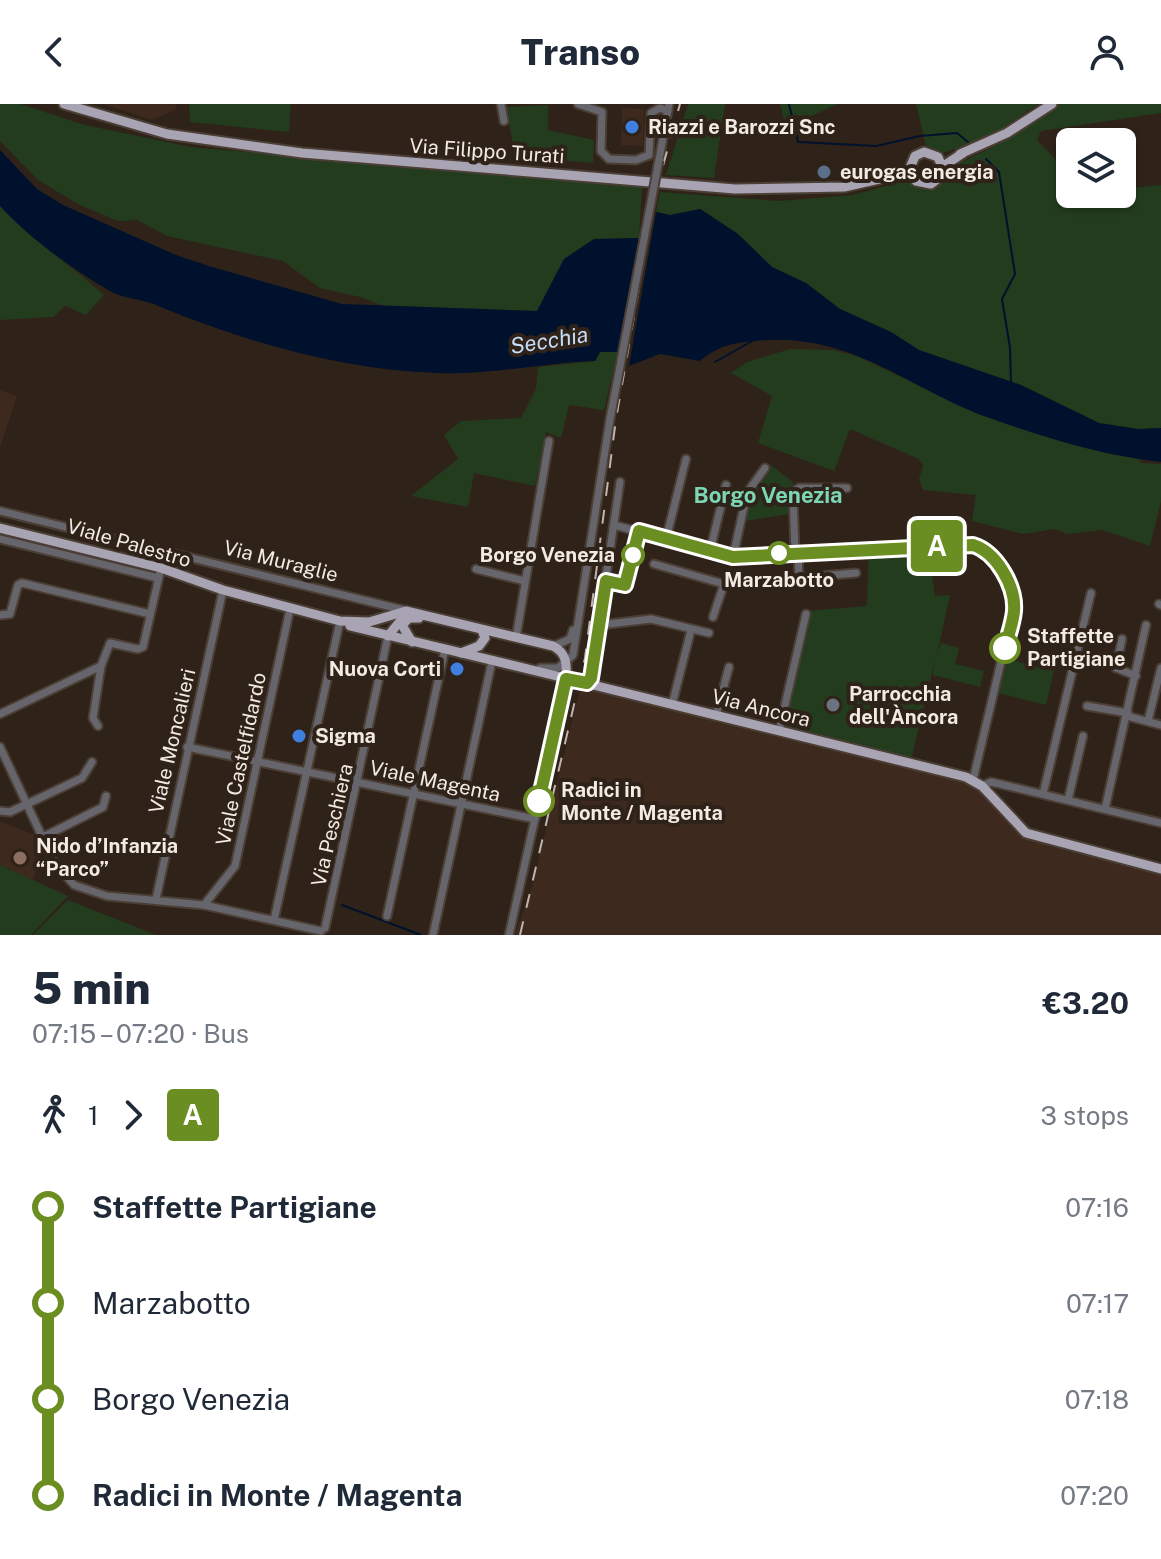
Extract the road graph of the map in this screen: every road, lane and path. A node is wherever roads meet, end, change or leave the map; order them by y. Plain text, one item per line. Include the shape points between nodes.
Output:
1 (64, 104) edge
2 (501, 104) edge
3 (578, 104) edge
4 (1052, 104) edge
5 (669, 107) edge
6 (603, 108) edge
7 (504, 121) dead end
8 (940, 162) junction
9 (910, 172) junction
10 (549, 441) dead end
11 (686, 459) dead end
12 (765, 468) dead end
13 (620, 482) dead end
14 (726, 485) dead end
15 (847, 488) dead end
16 (0, 511) edge
17 (614, 525) junction
18 (0, 528) edge
19 (639, 531) junction
20 (0, 539) edge
21 (666, 539) junction
22 (710, 551) junction
23 (796, 552) junction
24 (733, 557) junction
25 (654, 564) dead end
26 (476, 569) dead end
27 (159, 573) junction
28 (856, 573) dead end
29 (799, 578) junction
30 (525, 581) junction
31 (606, 581) junction
32 (724, 584) junction
33 (223, 590) junction
34 (1091, 593) dead end
35 (290, 609) junction
36 (406, 611) junction
37 (150, 614) junction
38 (806, 614) dead end
39 (0, 615) edge
40 (713, 617) dead end
41 (435, 618) junction
42 (340, 621) junction
43 (459, 625) junction
44 (576, 625) junction
45 (600, 625) junction
46 (1146, 625) dead end
47 (482, 630) junction
48 (691, 630) junction
49 (709, 633) dead end
50 (388, 636) junction
51 (516, 638) junction
52 (1122, 639) dead end
53 (412, 642) junction
54 (553, 646) junction
55 (445, 649) junction
56 (461, 653) junction
57 (492, 661) junction
58 (567, 663) junction
59 (101, 666) junction
60 (517, 667) junction
61 (729, 667) dead end
62 (1161, 668) edge
63 (1136, 676) junction
64 (577, 681) junction
65 (672, 705) junction
66 (1087, 706) dead end
67 (0, 714) edge
68 (1127, 715) junction
69 (716, 716) junction
70 (1148, 721) junction
71 (1161, 725) edge
72 (98, 726) dead end
73 (779, 731) junction
74 (1083, 736) dead end
75 (0, 747) edge
76 (187, 747) junction
77 (257, 760) junction
78 (92, 762) dead end
79 (308, 770) junction
80 (359, 781) junction
81 (977, 783) junction
82 (413, 793) junction
83 (1043, 794) junction
84 (106, 796) dead end
85 (1068, 800) junction
86 (461, 803) junction
87 (27, 804) junction
88 (1105, 809) junction
89 (0, 811) edge
90 (535, 819) junction
91 (1161, 823) edge
92 (43, 837) junction
93 (1161, 869) edge
94 (156, 899) junction
95 (204, 905) junction
96 (387, 916) dead end
97 (274, 920) junction
98 (325, 933) edge
99 (433, 935) edge
100 (509, 935) edge

1 - 9 main road, Via Filippo Turati via 167,134 302,153 735,189 844,187
2 - 7 street
3 - 6 street
4 - 8 main road, Via Filippo Turati via 1007,133
5 - 6 street via 653,110 649,155 636,160 602,154
5 - 44 street, bridge
8 - 9 main road, Via Filippo Turati via 929,152 919,153
8 - 9 main road, Via Filippo Turati via 940,177 931,184 921,184
10 - 30 street
11 - 21 street
12 - 24 street via 747,493
13 - 17 street
14 - 22 street
15 - 23 street via 793,492
16 - 36 street, Via Muraglie
17 - 19 street
17 - 31 street
18 - 27 main road, Viale Palestro
19 - 21 street
19 - 31 street via 625,585
20 - 27 street
21 - 22 street
22 - 24 street
23 - 24 street
23 - 29 street
23 - 81 street via 973,545 997,561 1014,612
25 - 32 street
26 - 30 street
27 - 33 main road, Viale Palestro
27 - 37 street
28 - 29 street
29 - 32 street
30 - 51 street
31 - 45 street
32 - 40 street
33 - 35 main road, Viale Palestro
33 - 76 street, Viale Moncalieri
34 - 83 street
35 - 42 main road, Viale Palestro
35 - 77 street, Viale Castelfidardo
36 - 41 main road, Via Muraglie
36 - 42 main road, Viale Palestro via 369,622
37 - 39 street via 22,583 11,612
37 - 59 street via 143,647 110,643
38 - 73 street
41 - 43 main road, Via Muraglie
41 - 50 main road via 405,615
42 - 50 main road, Viale Palestro
42 - 79 street
43 - 47 main road, Via Muraglie
43 - 53 main road via 409,618 402,630
44 - 54 street via 570,639
44 - 58 street
45 - 48 street via 651,619
45 - 64 street
46 - 63 street
47 - 51 main road, Via Muraglie
47 - 56 main road via 484,641
48 - 49 street
48 - 65 street
50 - 53 main road, Viale Palestro
50 - 80 street, Via Peschiera
51 - 54 main road, Via Muraglie
52 - 63 street via 1116,668
53 - 55 main road, Viale Palestro
54 - 58 main road
55 - 56 main road, Viale Palestro
55 - 82 street
56 - 57 main road, Viale Palestro
57 - 60 main road, Viale Palestro
57 - 86 street
58 - 60 street via 552,670
58 - 64 main road
59 - 67 street
59 - 72 street via 93,718
60 - 64 main road, Viale Palestro
61 - 69 street
62 - 70 street
63 - 68 street
64 - 65 main road, Via Ancora
64 - 90 street
65 - 69 main road, Via Ancora
66 - 68 street
68 - 70 street
68 - 88 street
69 - 73 main road, Via Ancora
70 - 71 street
73 - 81 main road, Via Ancora
74 - 85 street
75 - 87 street
76 - 77 street, Viale Magenta
76 - 94 street, Viale Moncalieri
77 - 79 street, Viale Magenta
77 - 95 street, Viale Castelfidardo via 235,866
78 - 87 street via 82,778
79 - 80 street, Viale Magenta
79 - 97 street
80 - 82 street, Viale Magenta
80 - 98 street, Via Peschiera
81 - 83 street, Via Ancora
81 - 93 main road via 1026,833
82 - 86 street, Viale Magenta
82 - 96 street
83 - 85 street, Via Ancora
84 - 92 street via 103,807
85 - 88 street, Via Ancora
86 - 90 street, Viale Magenta
86 - 99 street
87 - 89 street
87 - 92 street
88 - 91 street, Via Ancora
90 - 100 street
92 - 94 street via 54,862 74,885 107,896
94 - 95 street
95 - 97 street
97 - 98 street

